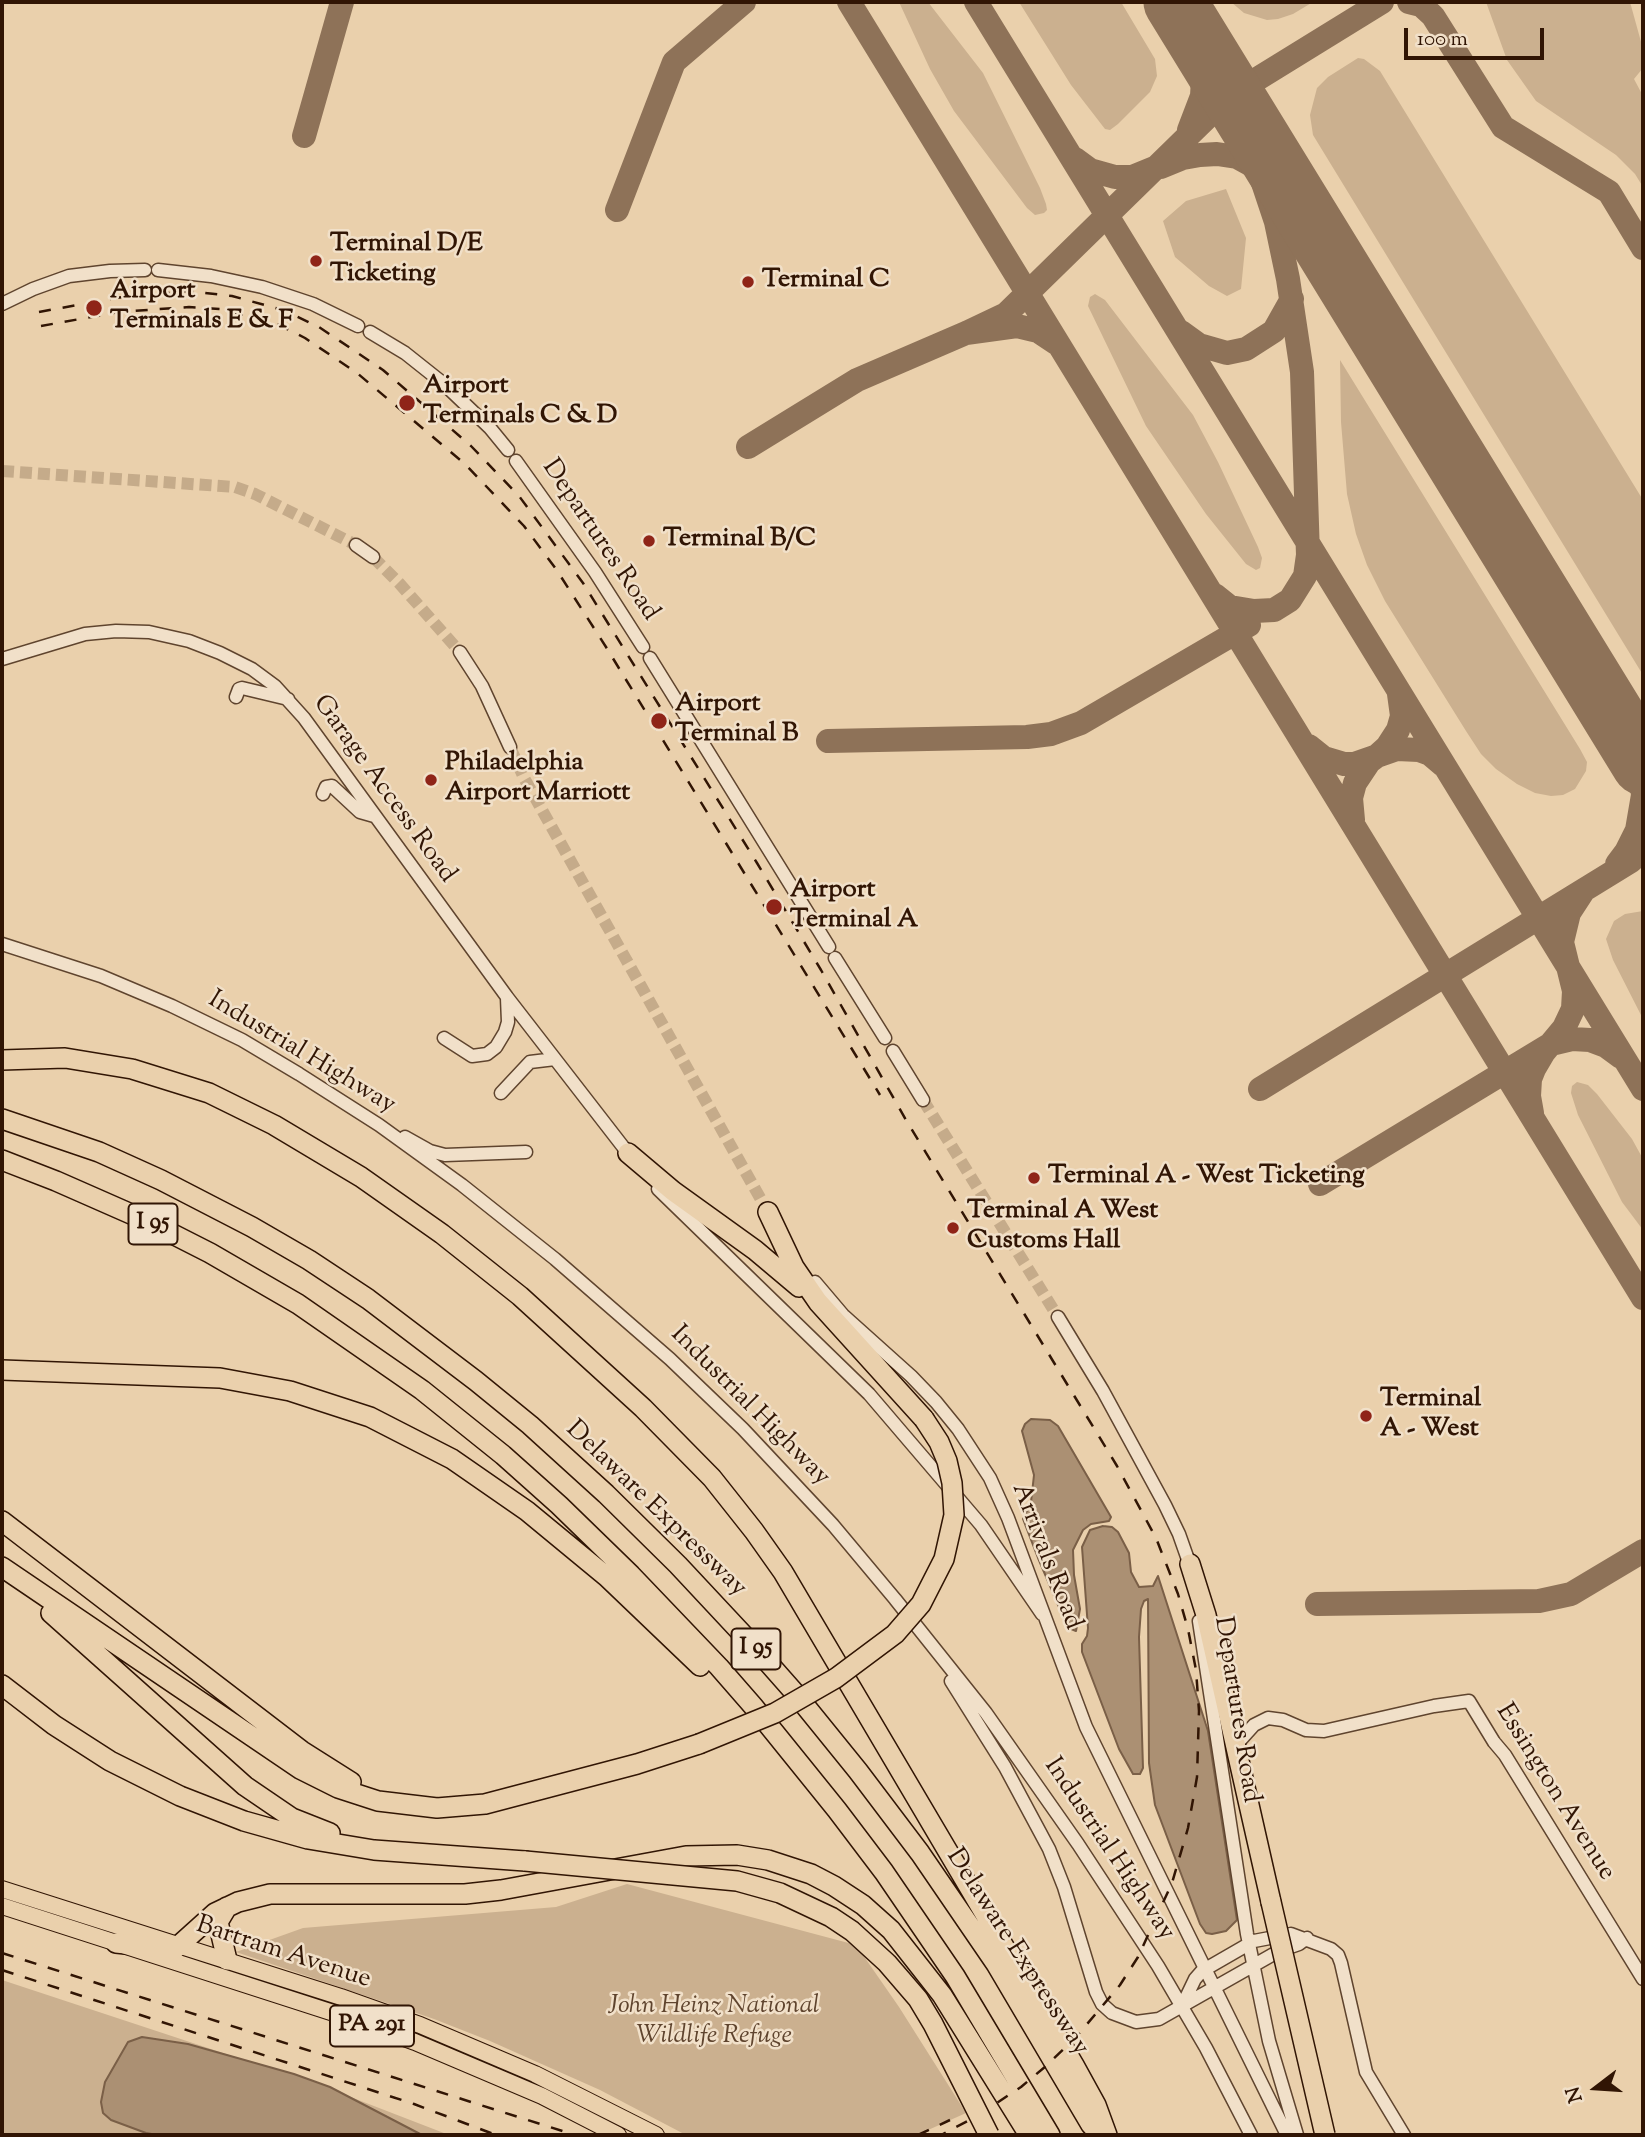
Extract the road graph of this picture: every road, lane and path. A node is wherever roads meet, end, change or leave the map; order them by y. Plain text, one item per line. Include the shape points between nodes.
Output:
1 (2, 304) edge
2 (358, 326) dead end
3 (370, 332) dead end
4 (356, 545) tunnel mouth
5 (373, 558) tunnel mouth
6 (460, 652) tunnel mouth
7 (2, 659) edge
8 (236, 697) dead end
9 (288, 699) junction
10 (510, 747) tunnel mouth
11 (323, 794) dead end
12 (374, 816) junction
13 (2, 944) edge
14 (506, 997) junction
15 (444, 1038) dead end
16 (885, 1038) dead end
17 (893, 1051) dead end
18 (555, 1059) junction
19 (2, 1060) edge
20 (500, 1093) dead end
21 (923, 1100) tunnel mouth
22 (2, 1106) edge
23 (2, 1119) edge
24 (379, 1125) junction
25 (99, 1152) junction
26 (526, 1152) dead end
27 (628, 1153) junction
28 (2, 1160) edge
29 (768, 1212) joint
30 (825, 1311) junction
31 (1058, 1317) tunnel mouth
32 (2, 1370) edge
33 (2, 1521) edge
34 (1190, 1564) junction
35 (2, 1567) edge
36 (2, 1574) edge
37 (1042, 1614) junction
38 (917, 1628) junction
39 (2, 1685) edge
40 (1235, 1746) junction
41 (556, 1785) junction
42 (822, 1790) junction
43 (441, 1854) junction
44 (2, 1889) edge
45 (2, 1906) edge
46 (227, 1907) junction
47 (1307, 1938) junction
48 (116, 1943) junction
49 (1249, 1943) junction
50 (181, 1947) junction
51 (227, 1960) junction
52 (1253, 1966) junction
53 (1206, 1968) junction
54 (1643, 1979) edge
55 (1216, 1989) junction
56 (1182, 2006) junction
57 (618, 2135) edge
58 (656, 2135) edge
59 (989, 2135) edge
60 (1029, 2135) edge
61 (1050, 2135) edge
62 (1097, 2135) edge
63 (1107, 2135) edge
64 (1251, 2135) edge
65 (1287, 2135) edge
66 (1297, 2135) edge
67 (1325, 2135) edge
68 (1405, 2135) edge

1 - 2 street via 69,276 151,270 246,283 313,304
3 - 16 street, Departures Road via 444,384 491,428 512,456 647,652
4 - 5 street
6 - 10 street via 482,686
7 - 9 street, Garage Access Road via 85,634 149,632 189,641 233,659
8 - 9 street via 242,688
9 - 12 street, Garage Access Road
11 - 12 street via 332,786 360,812
12 - 14 street, Garage Access Road
13 - 24 street, Industrial Highway via 101,976 184,1011 268,1055
14 - 15 street via 507,1027 484,1056 472,1056
14 - 18 street, Garage Access Road
17 - 21 street
18 - 20 street via 530,1062
18 - 27 street, Garage Access Road
19 - 63 highway via 65,1059 132,1069 209,1093 274,1125 361,1177 442,1234 520,1296 643,1408 717,1485 783,1572 1089,2092
22 - 25 highway via 38,1119
23 - 25 highway, Delaware Expressway / I 95
24 - 26 street via 440,1154
24 - 38 street, Industrial Highway via 555,1259 670,1359 811,1501
25 - 62 highway, Delaware Expressway / I 95 via 252,1227 368,1299 504,1403 631,1517 772,1666 886,1807 996,1964
27 - 30 highway via 678,1196 771,1262
27 - 37 street, Garage Access Road via 657,1188 877,1404 981,1525
28 - 42 highway, I 95 via 210,1253 298,1304 432,1398 522,1471 631,1575 754,1706
29 - 30 highway via 794,1267
29 - 37 street, Arrivals Road via 829,1300 928,1394 981,1462 995,1485
30 - 41 highway, bridge via 924,1419 947,1461 954,1516 944,1559 920,1604 882,1645 775,1713 654,1759
31 - 34 street, Departures Road via 1157,1490
32 - 42 highway via 202,1376 256,1383 355,1412 419,1440 509,1497 607,1577
33 - 41 highway via 312,1758 353,1783 396,1797 440,1802
34 - 40 highway
34 - 49 street, Departures Road
35 - 41 highway via 280,1756 338,1788 388,1803 437,1808 485,1804
36 - 43 highway via 273,1807 355,1841
37 - 53 street, Arrivals Road via 1086,1727
38 - 56 street, Industrial Highway via 1030,1774
38 - 56 street via 1000,1759 1049,1849 1102,2004 1117,2016 1136,2022 1154,2021
39 - 43 highway via 101,1756 202,1805 307,1839
40 - 54 street, Essington Avenue via 1268,1718 1324,1731 1469,1701
40 - 67 highway, bridge
42 - 61 highway, I 95 via 941,1954
43 - 59 highway, bridge via 737,1881 780,1893 831,1917 887,1963 918,1999
44 - 50 main road, Bartram Avenue / PA 291
45 - 48 main road, Bartram Avenue / PA 291
46 - 50 highway via 201,1924
46 - 51 highway via 218,1922
46 - 60 highway via 277,1893 478,1893 699,1854 737,1855 782,1864 845,1892 900,1939 956,2017
47 - 49 street via 1282,1934
47 - 52 street
47 - 68 street via 1331,1948 1339,1957 1364,2067
48 - 50 highway
48 - 57 main road, Bartram Avenue / PA 291 via 426,2046
49 - 52 street, Departures Road
49 - 53 street
50 - 51 main road, Bartram Avenue / PA 291
51 - 58 main road, Bartram Avenue / PA 291 via 458,2040
52 - 55 street
52 - 66 street, Departures Road
53 - 55 street
53 - 56 street
55 - 56 street
55 - 65 street
56 - 64 street, Industrial Highway

